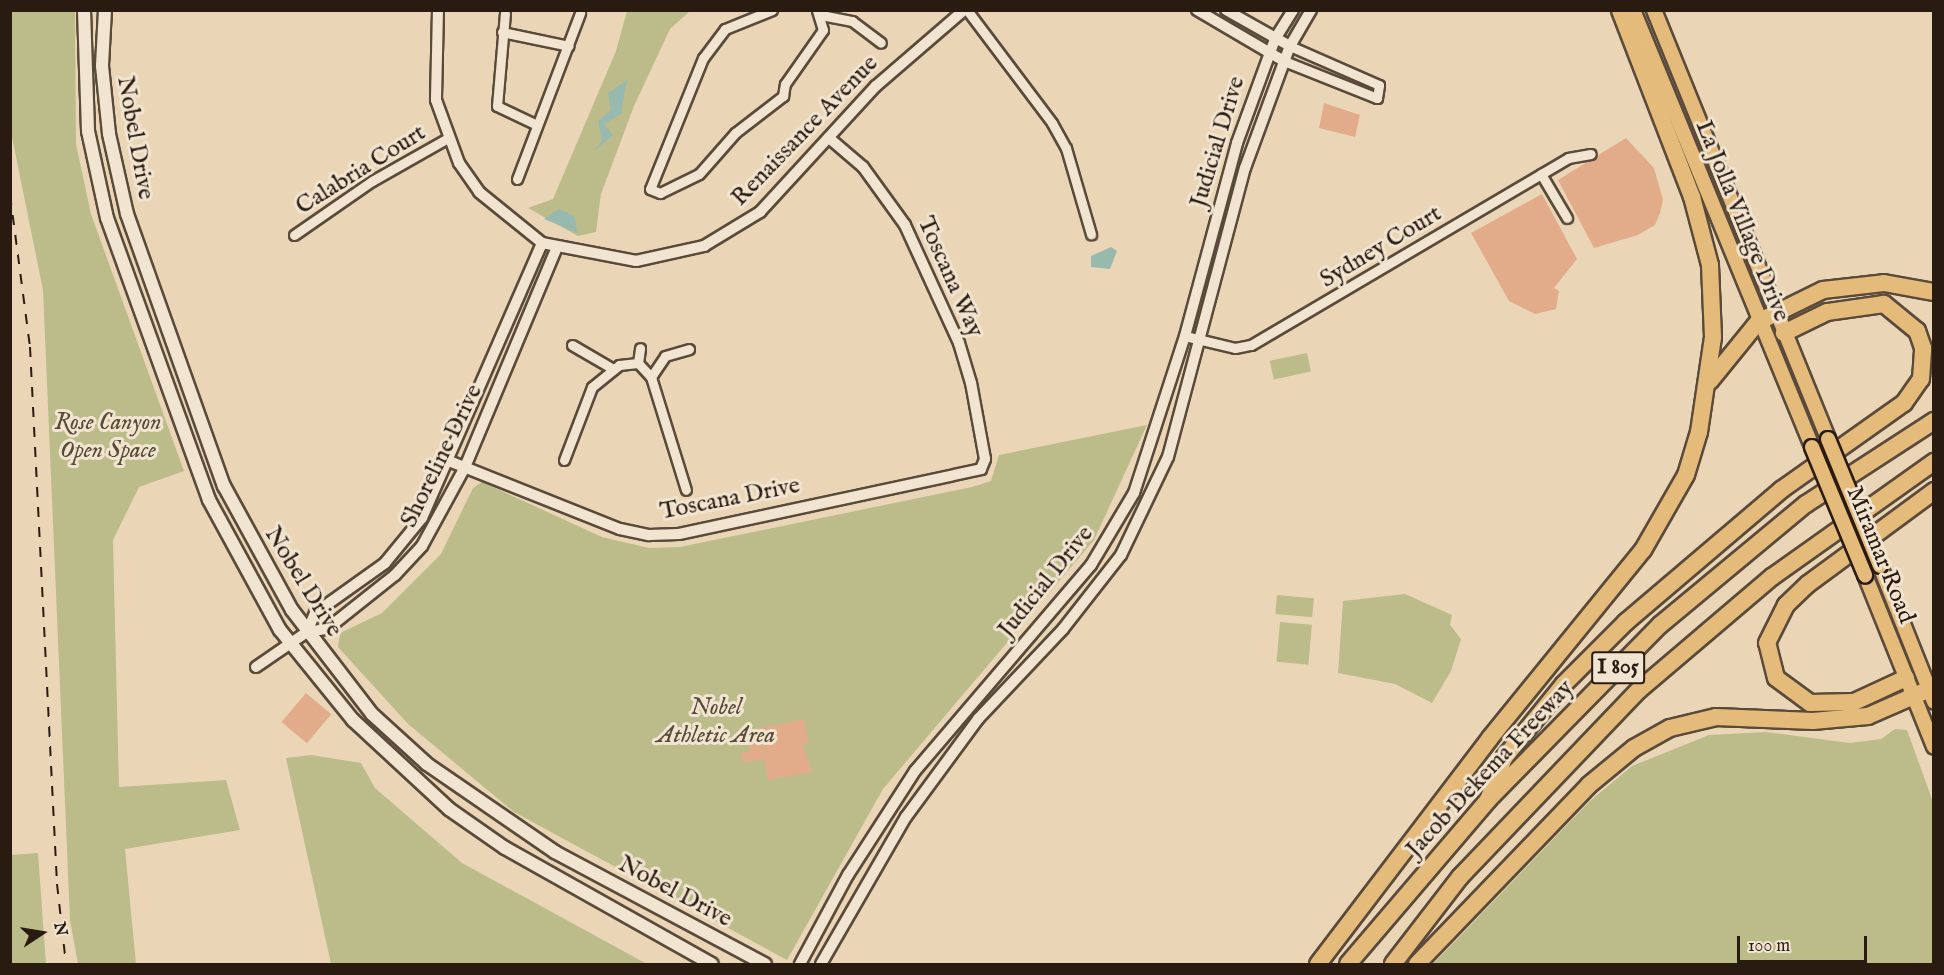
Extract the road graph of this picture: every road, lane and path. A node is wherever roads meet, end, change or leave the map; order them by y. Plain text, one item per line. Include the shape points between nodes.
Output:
1 (84, 10) edge
2 (105, 10) edge
3 (438, 10) edge
4 (772, 10) edge
5 (966, 10) edge
6 (1197, 10) edge
7 (1226, 10) edge
8 (1293, 10) edge
9 (1311, 10) edge
10 (1620, 10) edge
11 (1633, 10) edge
12 (1654, 10) edge
13 (505, 13) dead end
14 (580, 13) dead end
15 (819, 13) edge
16 (502, 32) junction
17 (1275, 39) junction
18 (881, 43) dead end
19 (569, 46) junction
20 (1290, 46) junction
21 (1268, 54) junction
22 (1284, 61) junction
23 (536, 124) junction
24 (448, 138) junction
25 (829, 138) junction
26 (1591, 154) dead end
27 (1541, 174) junction
28 (517, 179) dead end
29 (1567, 218) dead end
30 (1091, 234) dead end
31 (294, 235) dead end
32 (542, 243) junction
33 (556, 249) junction
34 (1934, 292) edge
35 (1775, 312) junction
36 (1758, 322) junction
37 (1784, 333) junction
38 (1185, 336) junction
39 (1200, 340) junction
40 (572, 345) dead end
41 (640, 348) dead end
42 (689, 349) dead end
43 (638, 363) junction
44 (613, 369) junction
45 (651, 377) junction
46 (1708, 384) junction
47 (1934, 421) edge
48 (1828, 439) joint
49 (1812, 447) joint
50 (985, 459) joint
51 (564, 460) dead end
52 (450, 461) junction
53 (1934, 462) edge
54 (465, 467) junction
55 (686, 490) dead end
56 (1934, 492) edge
57 (307, 632) junction
58 (290, 645) junction
59 (256, 667) dead end
60 (1906, 678) junction
61 (1928, 695) edge
62 (1934, 747) edge
63 (1488, 800) junction
64 (712, 964) edge
65 (765, 964) edge
66 (800, 964) edge
67 (821, 964) edge
68 (1318, 964) edge
69 (1348, 964) edge
70 (1393, 964) edge
71 (1417, 964) edge

1 - 58 main road, Nobel Drive via 88,131 107,218 209,500
2 - 57 main road, Nobel Drive via 102,66 109,134 127,214 224,486 267,570
3 - 24 street, Renaissance Avenue via 433,81
4 - 15 street via 725,29 703,58 650,189 660,193 699,174 735,133 783,96 786,84 823,30
5 - 25 street, Renaissance Avenue via 876,86
5 - 30 street via 1052,123 1066,148
6 - 21 street
7 - 17 street
8 - 17 street, Judicial Drive
9 - 20 street, Judicial Drive
10 - 46 highway via 1705,239 1713,291
11 - 36 main road, La Jolla Village Drive
12 - 35 main road, La Jolla Village Drive
13 - 16 street
14 - 19 street
15 - 18 street via 852,21
16 - 19 street
16 - 23 street via 495,108
17 - 20 street
17 - 21 street, Judicial Drive
19 - 23 street
20 - 22 street, Judicial Drive
20 - 22 street via 1379,85 1377,98
21 - 22 street
21 - 38 street, Judicial Drive via 1237,143
22 - 39 street, Judicial Drive via 1245,168
23 - 28 street
24 - 31 street, Calabria Court via 372,181
24 - 32 street, Renaissance Avenue via 479,192
25 - 33 street, Renaissance Avenue via 760,212 704,246 636,261
25 - 50 street, Toscana Way via 862,167 904,225 959,343
26 - 27 street, Sydney Court via 1568,158
27 - 29 street
27 - 39 street, Sydney Court via 1251,345 1235,348
32 - 33 street, Renaissance Avenue
32 - 52 street, Shoreline Drive
33 - 54 street, Shoreline Drive
34 - 35 highway via 1852,283 1823,290
35 - 36 highway
35 - 37 main road, La Jolla Village Drive
36 - 46 highway via 1727,354
36 - 49 main road, La Jolla Village Drive
37 - 48 main road, La Jolla Village Drive
37 - 63 highway via 1827,312 1884,304 1917,331 1923,348 1921,379 1904,404 1748,516 1626,622 1564,684 1504,758
38 - 39 street, Sydney Court
38 - 66 street, Judicial Drive via 1150,451 1105,546 915,771 848,875
39 - 67 street, Judicial Drive via 1168,457 1121,555 1063,628 978,719 906,817
40 - 44 street
41 - 43 street
42 - 45 street via 665,356
43 - 44 street
43 - 45 street
44 - 51 street via 592,387
45 - 55 street
46 - 68 highway via 1686,475 1643,550 1490,738
47 - 63 highway, Jacob Dekema Freeway / I 805 via 1806,504 1660,625
48 - 61 main road, Miramar Road, bridge
49 - 60 main road, Miramar Road, bridge
50 - 54 street, Toscana Drive via 976,472 679,534 649,535 620,529
52 - 54 street, Toscana Drive
52 - 57 street, Shoreline Drive via 402,545 315,613
53 - 70 highway, I 805 via 1772,576 1639,690 1460,877
54 - 57 street, Shoreline Drive via 435,527 410,562 327,629
56 - 60 highway via 1808,584 1786,605 1767,643 1776,678 1810,703 1854,702
57 - 58 street, Shoreline Drive
57 - 65 main road, Nobel Drive via 372,714 427,764 485,807 555,852
58 - 59 street, Shoreline Drive
58 - 64 main road, Nobel Drive via 372,740 448,809 505,848
60 - 61 main road, Miramar Road
61 - 62 main road, Miramar Road
61 - 71 highway via 1846,719 1716,717 1670,728 1589,784
63 - 69 highway, Jacob Dekema Freeway / I 805

